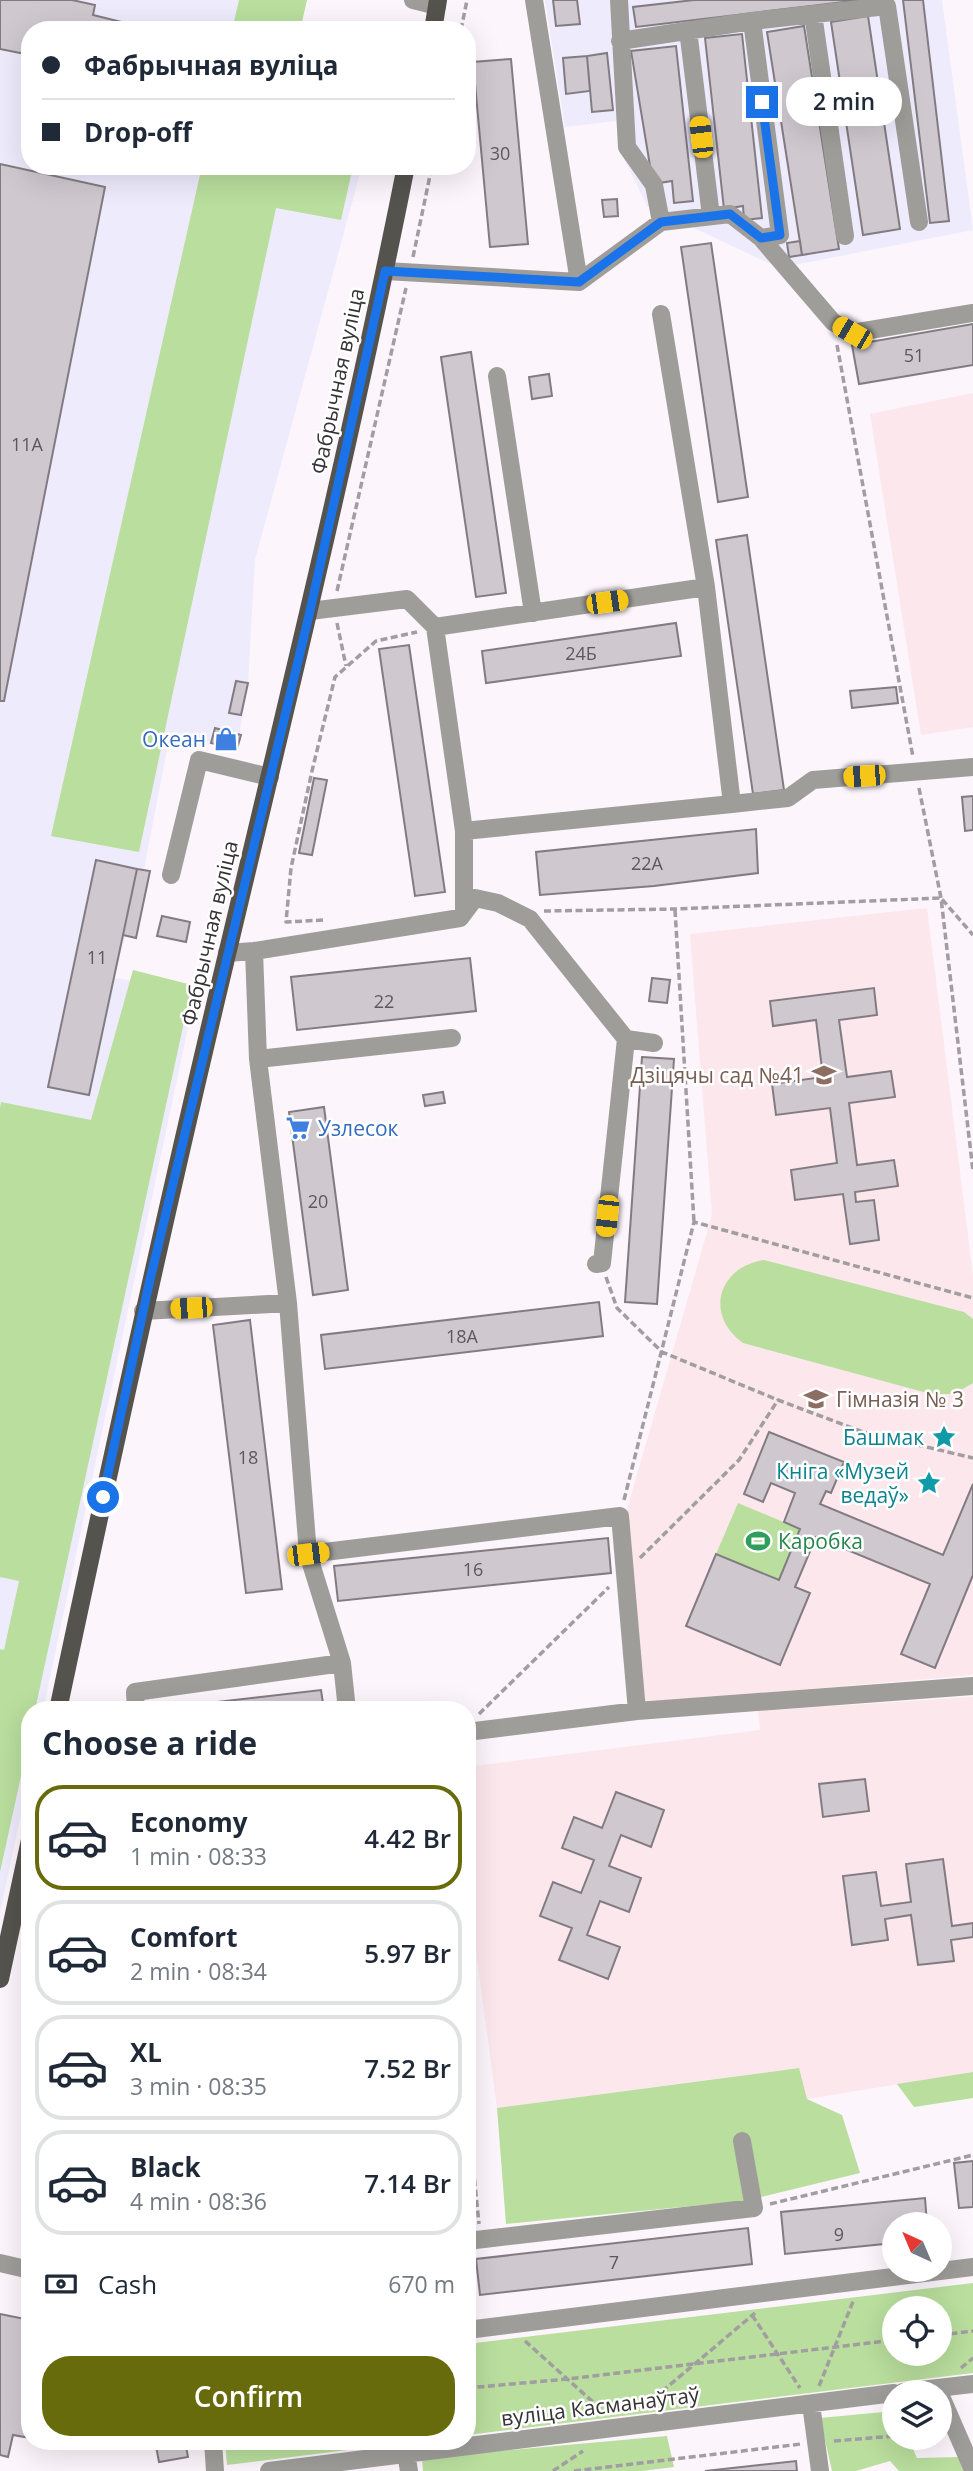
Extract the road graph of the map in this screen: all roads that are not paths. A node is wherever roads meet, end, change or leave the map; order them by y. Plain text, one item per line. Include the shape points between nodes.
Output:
1 (413, 0) edge
2 (534, 0) edge
3 (620, 0) edge
4 (438, 3) edge
5 (813, 14) junction
6 (435, 21) edge
7 (752, 21) junction
8 (688, 30) junction
9 (620, 41) junction
10 (404, 175) edge
11 (711, 216) junction
12 (661, 222) junction
13 (919, 222) dead end
14 (845, 236) dead end
15 (761, 238) junction
16 (385, 271) junction
17 (579, 282) junction
18 (973, 313) edge
19 (661, 314) dead end
20 (497, 376) dead end
21 (706, 587) junction
22 (310, 611) junction
23 (533, 613) junction
24 (435, 627) junction
25 (973, 767) edge
26 (270, 777) junction
27 (732, 804) junction
28 (464, 831) junction
29 (172, 876) dead end
30 (464, 913) junction
31 (254, 951) junction
32 (227, 953) junction
33 (452, 1038) dead end
34 (626, 1039) junction
35 (653, 1043) dead end
36 (258, 1059) junction
37 (599, 1264) road end
38 (288, 1304) junction
39 (143, 1311) junction
40 (308, 1554) junction
41 (342, 1663) junction
42 (973, 1686) edge
43 (60, 1701) edge
44 (136, 1701) edge
45 (347, 1701) edge
46 (637, 1711) junction
47 (476, 1731) edge
48 (21, 1882) edge
49 (0, 1979) edge
50 (742, 2141) dead end
51 (476, 2240) edge
52 (0, 2263) edge
53 (973, 2267) edge
54 (21, 2268) edge
55 (476, 2329) edge
56 (973, 2384) edge
57 (952, 2388) edge
58 (882, 2395) edge
59 (811, 2404) junction
60 (952, 2421) edge
61 (476, 2444) edge
62 (214, 2450) edge
63 (431, 2450) edge
64 (406, 2453) junction
65 (973, 2470) edge
66 (215, 2471) edge
67 (270, 2471) edge
68 (409, 2471) edge
69 (820, 2471) edge

1 - 4 street
2 - 17 street
3 - 9 street
4 - 6 main road
5 - 7 street
5 - 13 street via 887,6
5 - 14 street
7 - 8 street
7 - 15 street via 780,235
8 - 9 street
8 - 11 street
9 - 12 street via 627,147 654,185
10 - 16 main road, Фабрычная вуліца
11 - 12 street
11 - 15 street via 730,214
12 - 17 street
15 - 18 street via 832,322 852,333
16 - 17 street
16 - 22 main road, Фабрычная вуліца
19 - 21 street
20 - 23 street
21 - 23 street
21 - 27 street
22 - 24 street via 407,599
22 - 26 main road, Фабрычная вуліца
23 - 24 street
24 - 28 street
25 - 27 street via 813,780 788,798
26 - 29 street via 199,760
26 - 32 main road, Фабрычная вуліца
27 - 28 street
28 - 30 street
30 - 31 street via 460,918
30 - 34 street via 475,898 498,903 530,919
31 - 32 street
31 - 36 street
32 - 39 main road, Фабрычная вуліца
33 - 36 street
34 - 35 street
34 - 37 street
36 - 38 street
38 - 39 street
38 - 40 street
39 - 43 main road, Фабрычная вуліца
40 - 41 street
40 - 46 street via 620,1516
41 - 44 street via 135,1692
41 - 45 street
42 - 46 street
46 - 47 street
48 - 49 main road
50 - 51 street via 754,2208
52 - 54 street
53 - 55 street
56 - 57 street
58 - 59 street, вуліца Касманаўтаў
59 - 61 street, вуліца Касманаўтаў
59 - 69 street
60 - 65 street
62 - 66 street
63 - 64 street, вуліца Касманаўтаў
64 - 67 street, вуліца Касманаўтаў
64 - 68 street

